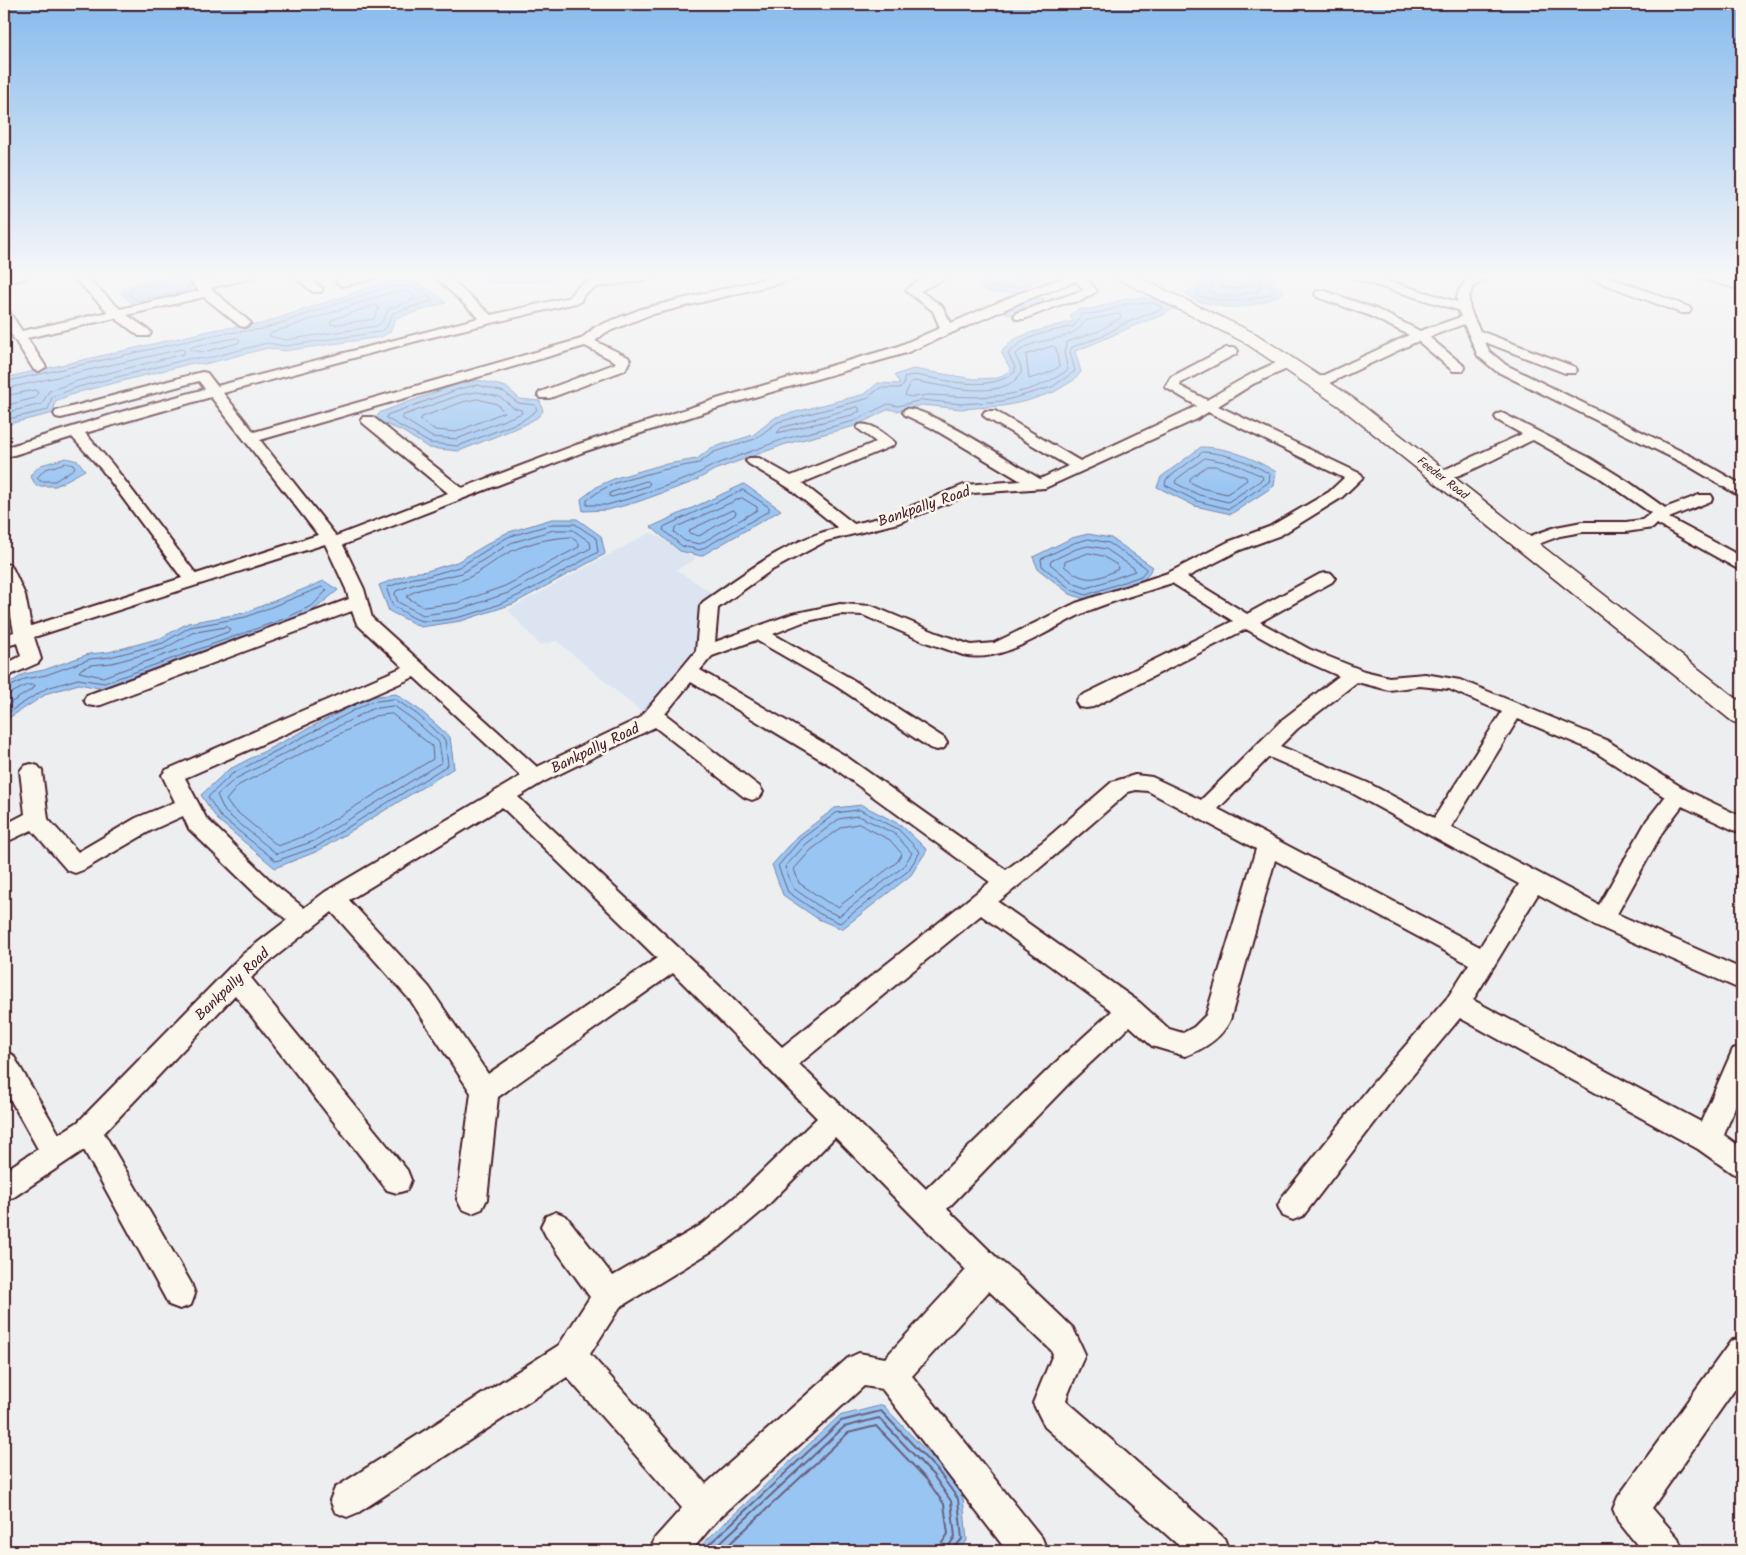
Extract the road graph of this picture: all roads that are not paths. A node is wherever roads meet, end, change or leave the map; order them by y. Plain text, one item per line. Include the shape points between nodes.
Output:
1 (26, 348) edge
2 (378, 348) edge
3 (567, 348) edge
4 (597, 348) edge
5 (905, 348) edge
6 (1265, 348) edge
7 (1395, 348) edge
8 (1434, 348) edge
9 (1481, 348) edge
10 (1511, 348) edge
11 (1231, 351) dead end
12 (1288, 363) junction
13 (39, 366) dead end
14 (1458, 368) dead end
15 (1570, 370) dead end
16 (1318, 383) junction
17 (215, 391) junction
18 (545, 395) dead end
19 (1208, 406) junction
20 (910, 412) dead end
21 (61, 414) dead end
22 (990, 414) dead end
23 (1502, 416) dead end
24 (368, 420) dead end
25 (864, 428) dead end
26 (76, 431) junction
27 (1532, 434) junction
28 (250, 438) junction
29 (4, 453) edge
30 (754, 460) dead end
31 (1080, 467) junction
32 (1441, 477) junction
33 (790, 482) junction
34 (1039, 486) junction
35 (1742, 491) edge
36 (459, 494) junction
37 (1705, 498) dead end
38 (1659, 515) junction
39 (851, 530) junction
40 (330, 540) junction
41 (1525, 544) junction
42 (1742, 564) edge
43 (4, 569) edge
44 (1174, 577) junction
45 (1326, 578) dead end
46 (193, 581) junction
47 (358, 602) junction
48 (1246, 621) junction
49 (758, 633) junction
50 (24, 635) junction
51 (4, 641) edge
52 (705, 652) junction
53 (416, 669) junction
54 (4, 672) edge
55 (689, 672) junction
56 (1354, 674) junction
57 (94, 700) dead end
58 (1086, 702) dead end
59 (1514, 709) junction
60 (653, 715) junction
61 (1742, 716) edge
62 (937, 743) dead end
63 (1266, 748) junction
64 (31, 771) dead end
65 (535, 777) junction
66 (752, 792) dead end
67 (1678, 795) junction
68 (504, 796) junction
69 (188, 805) junction
70 (1203, 811) junction
71 (37, 818) junction
72 (1742, 826) edge
73 (1438, 830) junction
74 (4, 835) edge
75 (1268, 846) junction
76 (1534, 880) junction
77 (1008, 883) junction
78 (333, 898) junction
79 (981, 902) junction
80 (1603, 918) junction
81 (304, 921) junction
82 (674, 959) junction
83 (1485, 961) junction
84 (236, 978) junction
85 (1742, 980) edge
86 (1456, 1004) junction
87 (1130, 1010) junction
88 (1742, 1057) edge
89 (4, 1062) edge
90 (780, 1064) junction
91 (484, 1091) junction
92 (836, 1118) junction
93 (88, 1131) junction
94 (1708, 1140) junction
95 (55, 1153) junction
96 (1742, 1164) edge
97 (397, 1180) dead end
98 (4, 1187) edge
99 (472, 1199) dead end
100 (1292, 1206) dead end
101 (927, 1210) junction
102 (556, 1226) dead end
103 (987, 1270) junction
104 (180, 1294) dead end
105 (610, 1296) junction
106 (1742, 1352) edge
107 (570, 1356) junction
108 (891, 1374) junction
109 (347, 1500) dead end
110 (706, 1508) junction
111 (668, 1551) edge
112 (1029, 1551) edge
113 (1212, 1551) edge
114 (1665, 1551) edge

1 - 13 street
2 - 17 street
3 - 28 street
4 - 18 street via 623,360 620,367
5 - 36 street via 581,448
6 - 12 street, Feeder Road
7 - 16 street
8 - 14 street
9 - 35 street via 1501,368 1692,462
10 - 15 street
11 - 19 street via 1172,384 1172,387
12 - 16 street, Feeder Road
12 - 19 street, Bankpally Road via 1248,381
16 - 32 street, Feeder Road
17 - 21 street via 202,376
17 - 26 street
17 - 28 street
19 - 31 street, Bankpally Road
19 - 44 street via 1284,446 1355,477 1335,495 1275,531 1234,546
20 - 34 street
22 - 31 street
23 - 27 street
24 - 36 street
25 - 33 street via 887,443
26 - 29 street
26 - 46 street
27 - 32 street
27 - 38 street via 1611,476 1635,492
28 - 40 street
30 - 33 street
31 - 34 street, Bankpally Road
32 - 41 street, Feeder Road
33 - 39 street
34 - 39 street, Bankpally Road via 970,488 892,520
36 - 40 street
37 - 38 street
38 - 41 street via 1647,524 1582,527 1556,532
38 - 42 street
39 - 52 street, Bankpally Road via 820,537 764,567 709,606
40 - 46 street
40 - 47 street via 355,589
41 - 61 street, Feeder Road
43 - 50 street via 16,596
44 - 48 street
44 - 49 street via 1082,607 998,648 970,651 866,610 840,609 798,618
45 - 48 street
46 - 50 street
47 - 53 street via 363,620
47 - 57 street
48 - 56 street via 1289,647
48 - 58 street
49 - 52 street
49 - 62 street via 844,682
50 - 51 street
50 - 54 street via 31,659
52 - 55 street, Bankpally Road
53 - 65 street
53 - 69 street via 173,775
55 - 60 street, Bankpally Road
55 - 77 street via 837,760
56 - 59 street via 1387,683 1417,680 1453,684
56 - 63 street via 1290,724
59 - 67 street via 1599,745
59 - 73 street
60 - 65 street, Bankpally Road via 647,722
60 - 66 street
63 - 70 street
63 - 73 street via 1360,788
64 - 71 street
65 - 68 street, Bankpally Road
67 - 72 street
67 - 80 street via 1655,826
68 - 78 street, Bankpally Road
68 - 82 street
69 - 71 street via 144,824 76,864
69 - 81 street via 197,823 265,889
70 - 75 street
70 - 77 street via 1152,784 1135,782 1120,787
71 - 74 street
73 - 76 street
75 - 83 street
75 - 87 street via 1217,1020 1203,1035 1185,1045 1161,1038
76 - 80 street
76 - 83 street
77 - 79 street
78 - 81 street, Bankpally Road
78 - 91 street via 420,994
79 - 87 street
79 - 90 street
80 - 85 street
81 - 84 street, Bankpally Road via 252,961
82 - 90 street
82 - 91 street
83 - 86 street
84 - 93 street, Bankpally Road
84 - 97 street
86 - 94 street
86 - 100 street
87 - 101 street via 1064,1071
88 - 94 street
89 - 95 street
90 - 92 street
91 - 99 street
92 - 101 street
92 - 105 street via 752,1201 713,1234
93 - 95 street, Bankpally Road
93 - 104 street
94 - 96 street
95 - 98 street, Bankpally Road
101 - 103 street
102 - 105 street
103 - 108 street
103 - 113 street via 1062,1339 1069,1354 1049,1404 1057,1415
105 - 107 street
106 - 114 street via 1630,1509
107 - 109 street
107 - 110 street
108 - 110 street via 859,1369
108 - 112 street
110 - 111 street

